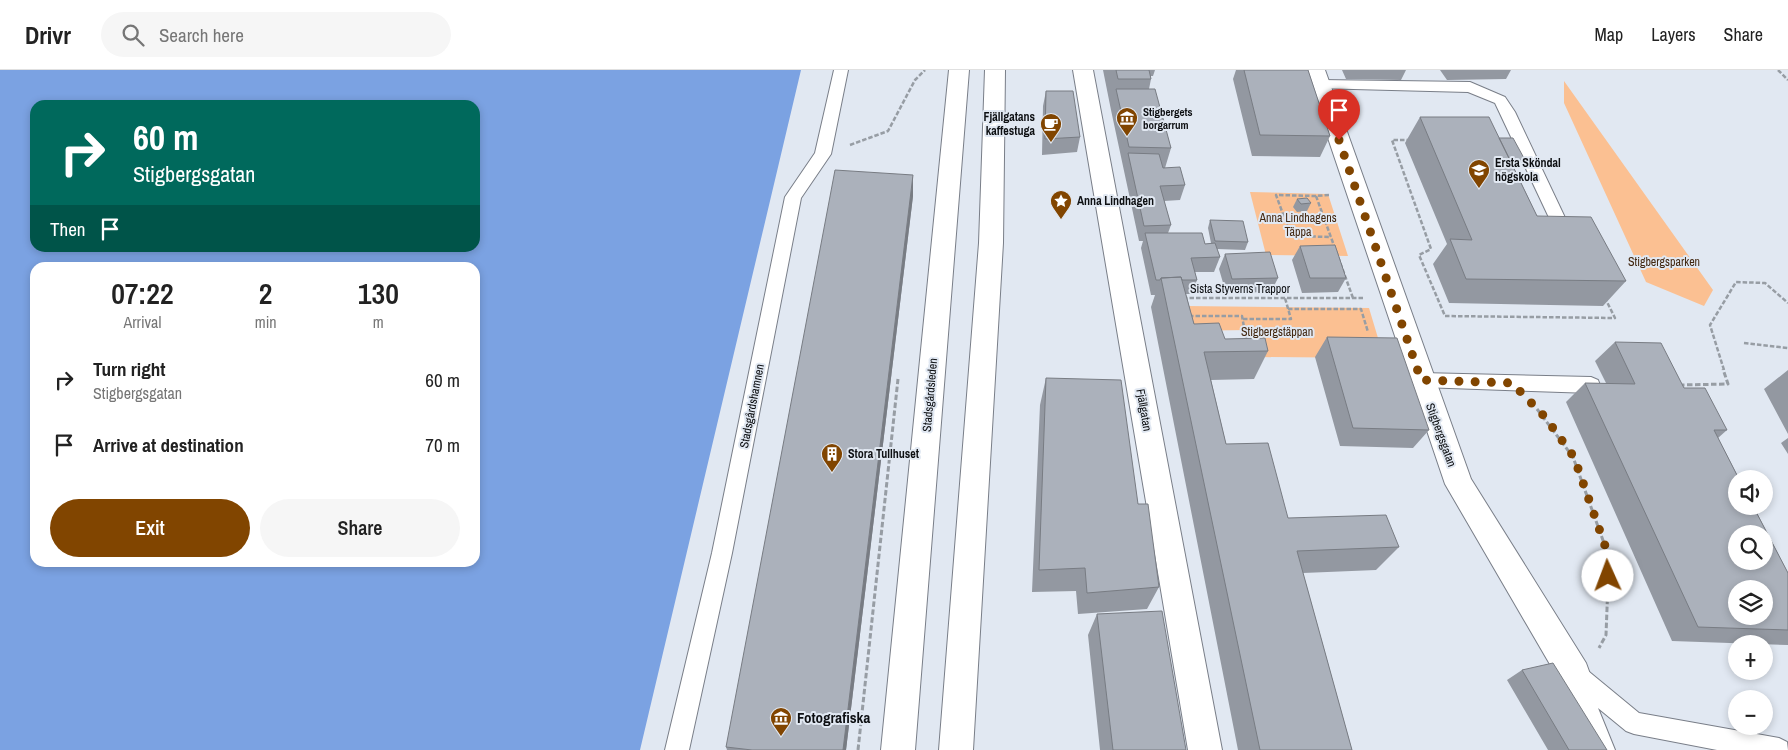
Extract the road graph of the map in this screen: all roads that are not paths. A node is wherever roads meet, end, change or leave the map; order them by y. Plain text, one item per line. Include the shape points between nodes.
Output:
1 (842, 70) edge
2 (959, 70) edge
3 (995, 70) edge
4 (1083, 70) edge
5 (1318, 77) edge
6 (1560, 224) edge
7 (1421, 380) junction
8 (1592, 385) edge
9 (1574, 674) junction
10 (677, 750) edge
11 (898, 750) edge
12 (956, 750) edge
13 (1205, 750) edge
14 (1603, 750) edge
15 (1780, 750) edge

1 - 10 lane, Stadsgårdshamnen via 823,154 793,197 722,553
2 - 11 main road, Stadsgårdsleden
3 - 12 main road via 991,243
4 - 13 main road, Fjällgatan
5 - 6 lane via 1470,87 1500,100
5 - 7 main road, Stigbergsgatan
7 - 8 lane
7 - 9 main road, Stigbergsgatan via 1459,484
9 - 14 lane, Stigbergsgatan
9 - 15 lane via 1634,723

